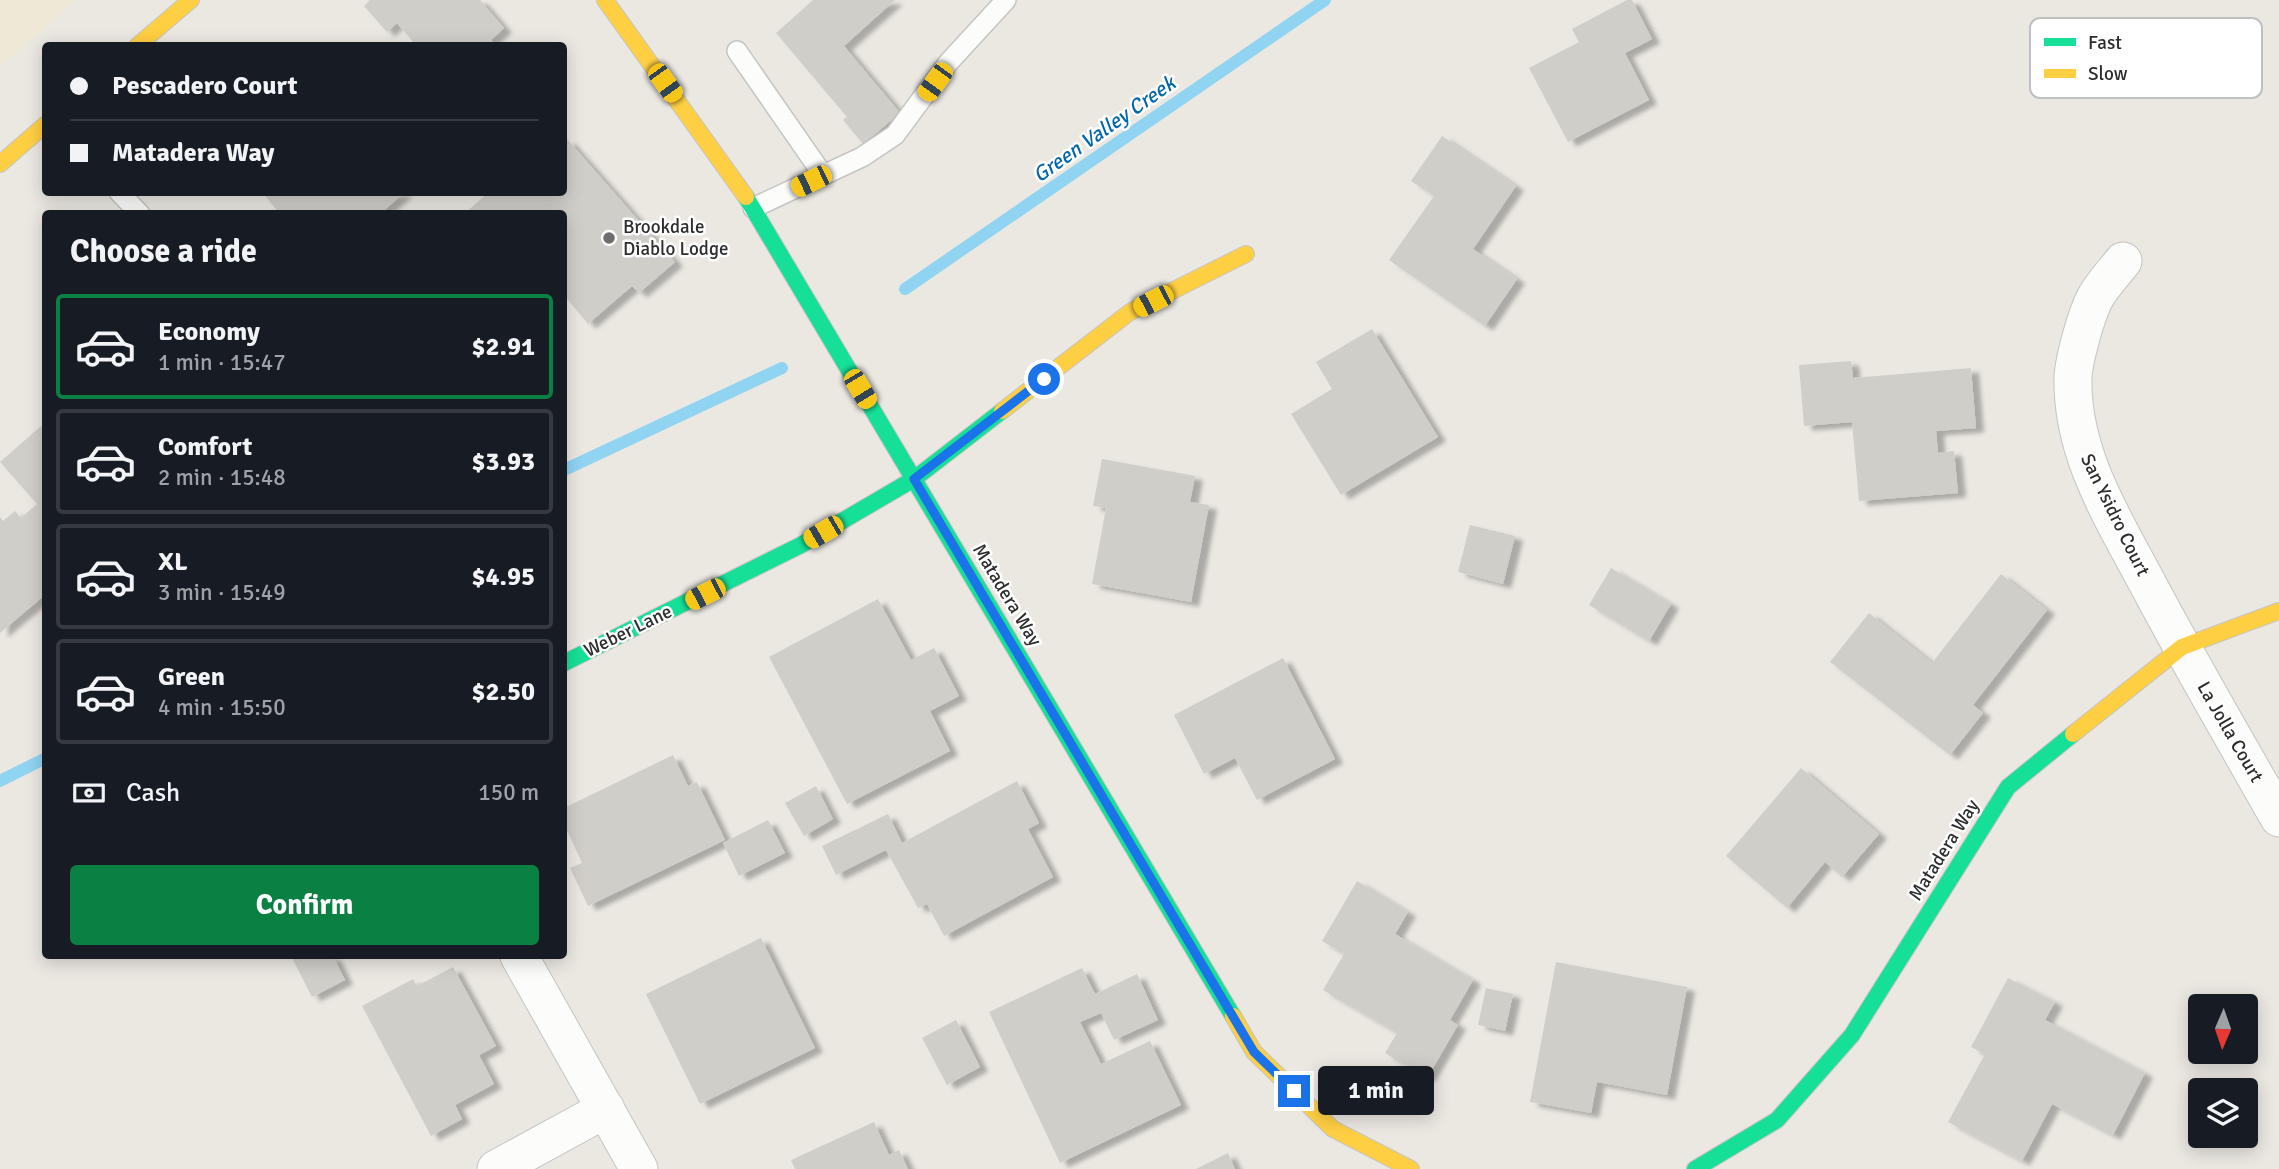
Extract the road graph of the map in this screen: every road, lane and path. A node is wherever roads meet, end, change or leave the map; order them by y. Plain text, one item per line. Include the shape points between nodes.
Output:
1 (191, 0) edge
2 (605, 0) edge
3 (1006, 0) edge
4 (142, 42) edge
5 (737, 51) dead end
6 (42, 127) edge
7 (0, 164) edge
8 (823, 175) junction
9 (123, 196) edge
10 (753, 208) junction
11 (136, 210) edge
12 (1246, 254) dead end
13 (2123, 261) dead end
14 (914, 479) junction
15 (2279, 611) edge
16 (2182, 647) junction
17 (567, 662) edge
18 (2279, 818) edge
19 (521, 959) edge
20 (606, 1109) junction
21 (496, 1169) edge
22 (639, 1169) edge
23 (1412, 1169) edge
24 (1695, 1169) edge

1 - 4 street
2 - 10 street, Matadera Way
3 - 8 lane via 948,64 895,135
5 - 8 lane
6 - 7 street
8 - 10 lane
9 - 11 lane
10 - 14 street, Matadera Way
12 - 14 street, Weber Lane via 1130,313
13 - 16 street, San Ysidro Court via 2094,300 2080,343 2073,375 2075,411 2096,485
14 - 17 street, Weber Lane via 801,545
14 - 23 street, Matadera Way via 1254,1052 1333,1129
15 - 16 street, Matadera Way
16 - 18 street, La Jolla Court
16 - 24 street, Matadera Way via 2008,788 1852,1035 1777,1120
19 - 20 street
20 - 21 street
20 - 22 street

